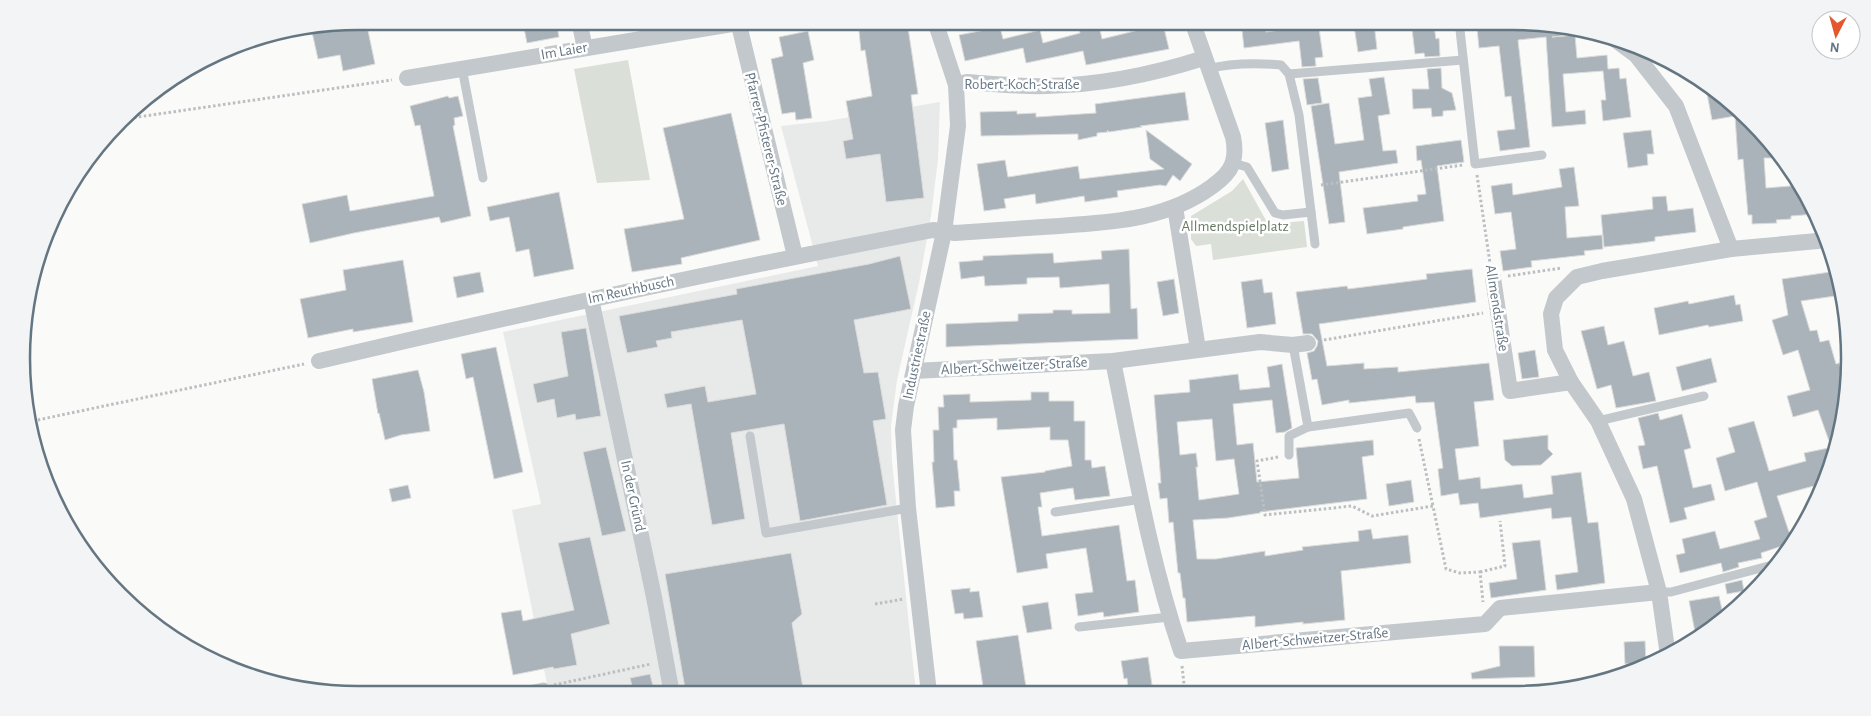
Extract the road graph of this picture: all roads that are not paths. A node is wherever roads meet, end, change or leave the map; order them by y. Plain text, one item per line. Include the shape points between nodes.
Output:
1 (581, 30) edge
2 (693, 30) edge
3 (744, 30) edge
4 (939, 30) edge
5 (1195, 30) edge
6 (1460, 30) edge
7 (584, 48) junction
8 (1633, 53) edge
9 (1463, 60) junction
10 (1206, 64) junction
11 (462, 68) junction
12 (1289, 74) junction
13 (407, 78) road end
14 (956, 84) junction
15 (1542, 155) dead end
16 (1234, 163) junction
17 (483, 178) dead end
18 (1175, 207) junction
19 (1311, 212) junction
20 (944, 232) junction
21 (1819, 241) edge
22 (1315, 244) dead end
23 (1731, 250) junction
24 (795, 256) junction
25 (1493, 278) road end
26 (590, 299) junction
27 (1301, 344) joint
28 (1198, 349) junction
29 (319, 361) road end
30 (1114, 361) junction
31 (914, 371) junction
32 (1571, 382) junction
33 (1704, 396) dead end
34 (1598, 421) junction
35 (1308, 427) junction
36 (1417, 428) road end
37 (750, 436) dead end
38 (1289, 455) road end
39 (1142, 499) junction
40 (908, 508) junction
41 (1055, 512) dead end
42 (1766, 567) edge
43 (1659, 592) junction
44 (1170, 617) junction
45 (1079, 627) dead end
46 (1667, 647) edge
47 (671, 686) edge
48 (928, 686) edge

1 - 7 street
2 - 7 street, Im Laier
3 - 24 street, Pfarrer-Pfisterer-Straße
4 - 14 street, Industriestraße
5 - 10 street
6 - 9 lane
7 - 11 street, Im Laier
8 - 23 street via 1676,106
9 - 12 lane
9 - 15 lane via 1475,164
10 - 12 lane via 1217,67 1281,64
10 - 14 street, Robert-Koch-Straße via 1091,84
10 - 16 street via 1233,137
11 - 13 street, Im Laier
11 - 17 lane
12 - 19 lane via 1299,115
14 - 20 street, Industriestraße via 958,126
16 - 18 street via 1217,183
16 - 19 lane via 1247,167 1275,213
18 - 20 street via 1127,220
18 - 28 street
19 - 22 lane
20 - 24 street, Im Reuthbusch via 933,230
20 - 31 street, Industriestraße
21 - 23 street
23 - 32 street via 1602,270 1577,277 1556,298 1551,314 1556,350
24 - 26 street, Im Reuthbusch
25 - 32 street, Allmendstraße via 1510,391
26 - 29 street, Im Reuthbusch
26 - 47 street, In der Gründ
27 - 28 street, Albert-Schweitzer-Straße via 1260,342
27 - 35 lane
28 - 30 street, Albert-Schweitzer-Straße
30 - 31 street, Albert-Schweitzer-Straße
30 - 39 street
31 - 40 street, Industriestraße via 903,430
32 - 34 street
33 - 34 lane
34 - 43 street via 1634,499
35 - 36 lane via 1409,413
35 - 38 lane via 1290,436
37 - 40 lane via 766,533
39 - 41 lane
39 - 44 street
40 - 48 street, Industriestraße
42 - 43 lane via 1671,592
43 - 44 street, Albert-Schweitzer-Straße via 1500,608 1485,624 1181,651
43 - 46 street
44 - 45 lane

